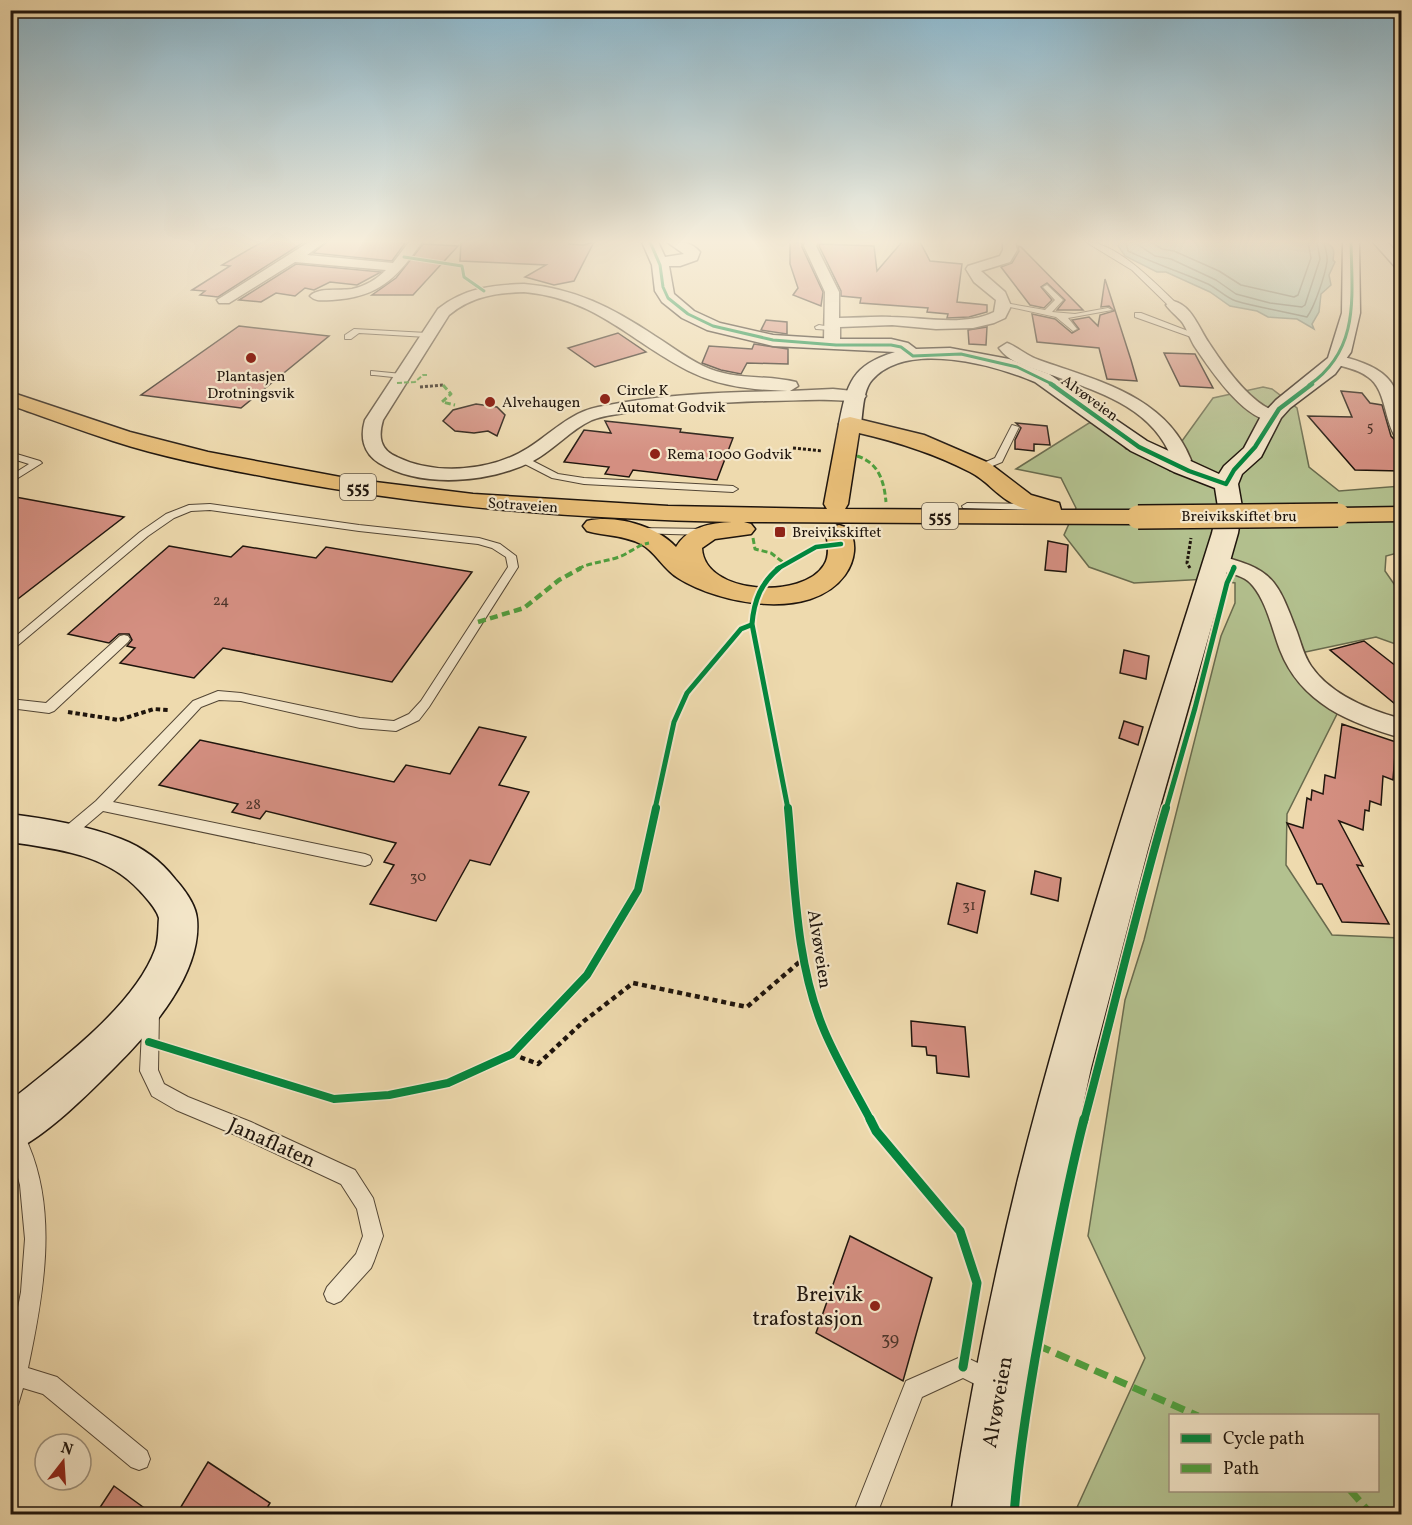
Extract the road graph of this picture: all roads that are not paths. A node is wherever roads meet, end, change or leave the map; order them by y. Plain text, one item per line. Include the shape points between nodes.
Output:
1 (444, 313) edge
2 (609, 313) edge
3 (687, 313) edge
4 (830, 313) edge
5 (1001, 313) edge
6 (1051, 313) edge
7 (1091, 313) edge
8 (1181, 313) edge
9 (1351, 313) edge
10 (1058, 315) junction
11 (1138, 315) dead end
12 (1073, 329) dead end
13 (829, 331) junction
14 (427, 335) junction
15 (1197, 336) junction
16 (348, 337) dead end
17 (1007, 348) dead end
18 (913, 356) junction
19 (1337, 360) junction
20 (374, 373) dead end
21 (402, 376) junction
22 (791, 391) junction
23 (10, 398) edge
24 (10, 413) edge
25 (852, 416) junction
26 (1272, 416) junction
27 (1015, 427) dead end
28 (1401, 434) edge
29 (10, 455) edge
30 (522, 459) junction
31 (1173, 460) junction
32 (971, 466) junction
33 (1229, 477) junction
34 (10, 480) edge
35 (733, 489) dead end
36 (968, 506) junction
37 (1046, 513) junction
38 (1075, 514) joint
39 (1401, 514) edge
40 (532, 516) junction
41 (830, 519) junction
42 (632, 531) junction
43 (707, 532) junction
44 (1216, 561) junction
45 (713, 584) junction
46 (124, 639) dead end
47 (10, 648) edge
48 (10, 704) edge
49 (1401, 729) edge
50 (101, 805) junction
51 (10, 828) edge
52 (63, 837) junction
53 (365, 860) dead end
54 (152, 997) junction
55 (11, 1130) edge
56 (334, 1294) dead end
57 (999, 1384) junction
58 (13, 1386) edge
59 (139, 1459) dead end
60 (865, 1515) edge
61 (980, 1515) edge

1 - 14 street
2 - 22 street via 716,382
3 - 13 main road via 709,326 740,334
4 - 13 street
5 - 13 street via 974,324 891,321
6 - 10 lane
7 - 10 lane
8 - 15 street
9 - 19 main road
10 - 12 lane
11 - 15 lane
13 - 18 main road via 901,347
14 - 16 lane via 357,331
14 - 21 street
15 - 26 street via 1246,401 1260,413
17 - 31 street, Alvøveien via 1018,358 1141,407 1178,450
18 - 25 main road, Alvøveien via 896,359 865,376
18 - 31 main road, Alvøveien via 961,354 1017,367 1043,378 1121,435
19 - 26 main road
19 - 28 street via 1383,380
20 - 21 lane
21 - 30 street via 369,434 371,445 381,456 394,464 434,473 476,471
22 - 25 street
22 - 30 street via 696,398 586,415
23 - 41 highway, Sotraveien / 555 via 164,449 351,486 563,508
24 - 40 highway, Sotraveien / 555 via 117,449 249,481 397,504
25 - 32 highway, 555 via 893,440 934,448
25 - 41 highway, 555
26 - 33 main road via 1252,452
27 - 32 lane via 999,460
29 - 34 lane via 37,463
30 - 35 lane via 555,476 584,481
31 - 33 main road, Alvøveien
32 - 36 highway, 555 via 985,489 981,498
32 - 37 highway, 555
33 - 44 main road, Alvøveien via 1230,507
36 - 37 lane, Sotraveien / 555
36 - 41 highway, 555 via 862,512
37 - 38 highway, Sotraveien / 555
37 - 41 highway, Sotraveien / 555 via 1013,522
38 - 39 highway, Breivikskiftet bru / 555, bridge
40 - 41 highway, Sotraveien / 555 via 681,523
40 - 42 highway, 555 via 548,522
41 - 43 highway, 555 via 787,528
41 - 45 highway, 555 via 842,553 840,561 829,576 813,586 766,596 738,593
42 - 43 lane, 555
42 - 45 highway, 555 via 652,539 684,570
43 - 45 highway, 555 via 692,542 688,556
44 - 49 street via 1255,575 1266,588 1298,664 1316,688 1346,708
44 - 57 main road, Alvøveien via 1067,1073 1029,1232
46 - 48 lane via 48,708
47 - 50 lane via 144,534 189,508 210,507 479,541 511,556 513,567 414,717 396,726 360,723 218,695 197,704
50 - 52 lane
50 - 53 lane
51 - 52 main road, Janaflaten
52 - 54 main road, Janaflaten via 109,849 134,863 169,898 177,916 175,952
54 - 55 main road, Janaflaten via 122,1033
54 - 56 lane, Janaflaten via 149,1071 158,1090 348,1177 366,1205 374,1236 364,1261
55 - 58 lane, Janaflaten via 26,1160 36,1247 32,1292
57 - 60 lane via 963,1367 914,1389
57 - 61 main road, Alvøveien
58 - 59 lane via 49,1385

